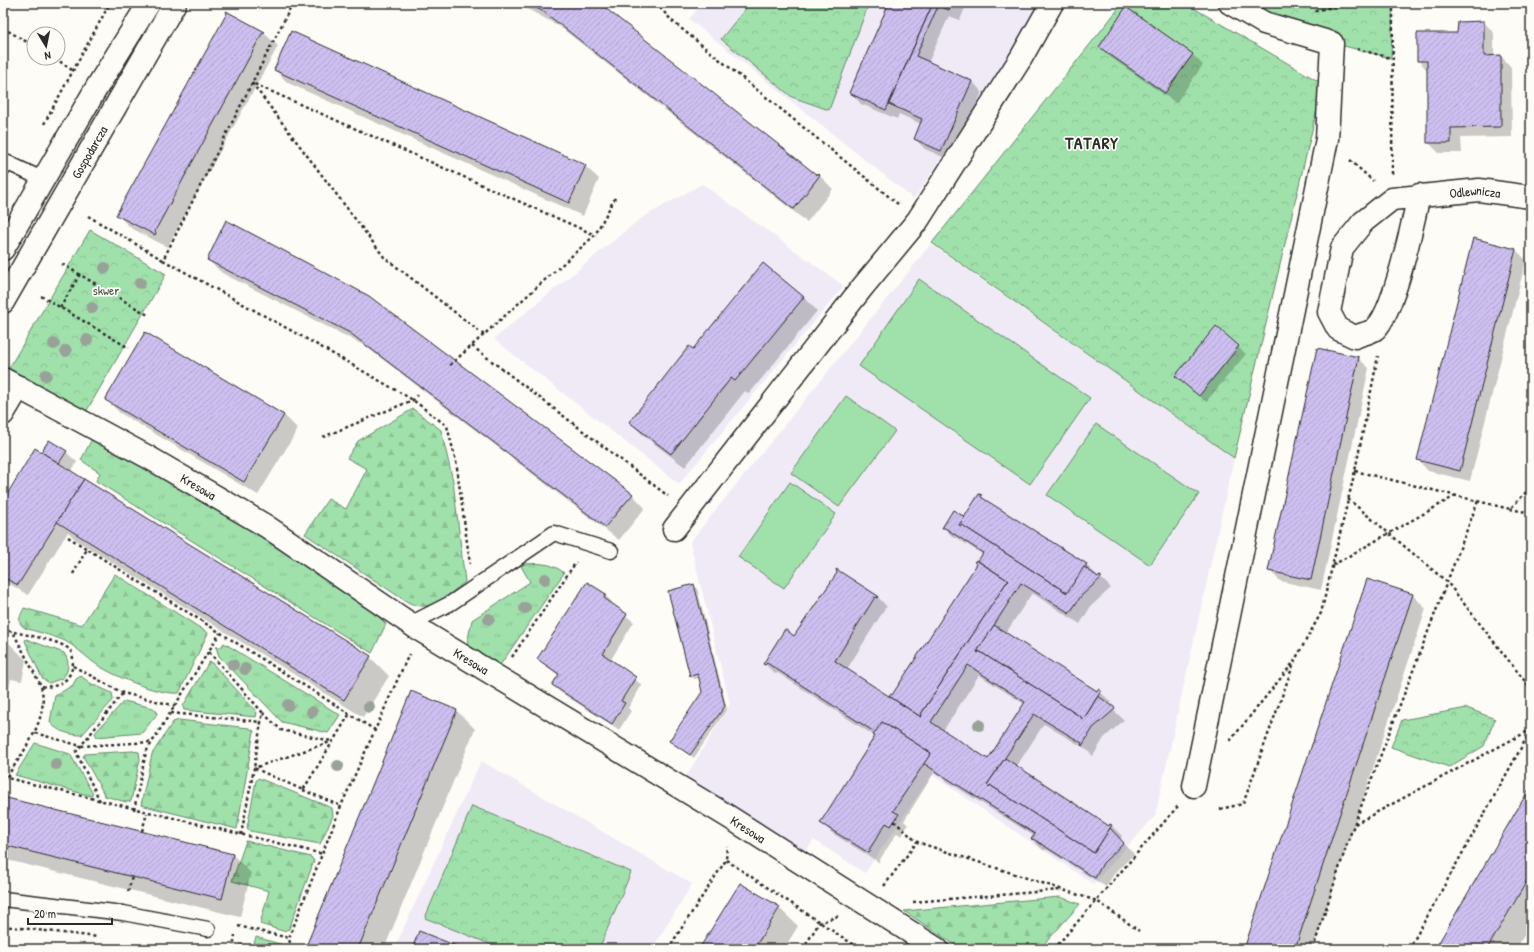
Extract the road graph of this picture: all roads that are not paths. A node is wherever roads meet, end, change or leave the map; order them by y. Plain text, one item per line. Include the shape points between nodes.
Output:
1 (149, 3) edge
2 (176, 3) edge
3 (1052, 3) edge
4 (1230, 3) edge
5 (3, 169) edge
6 (44, 180) junction
7 (1419, 195) junction
8 (1531, 197) edge
9 (3, 249) edge
10 (3, 302) edge
11 (11, 383) edge
12 (3, 414) edge
13 (674, 528) dead end
14 (611, 551) dead end
15 (415, 627) junction
16 (1194, 786) dead end
17 (3, 899) edge
18 (208, 928) dead end
19 (937, 949) edge

1 - 6 street, Gospodarcza
2 - 10 street, Gospodarcza
3 - 13 street via 1021,58 918,220
4 - 16 street via 1264,23 1332,43 1327,138
5 - 6 lane via 8,163
6 - 9 street, Gospodarcza
7 - 7 street, Odlewnicza via 1407,249 1386,315 1375,329 1355,337 1338,329 1329,312 1342,248 1363,222 1392,199
7 - 8 street, Odlewnicza via 1479,190
11 - 12 street
11 - 15 street, Kresowa via 148,457 266,526
14 - 15 lane via 554,533
15 - 19 street, Kresowa via 729,817
17 - 18 lane via 123,913

